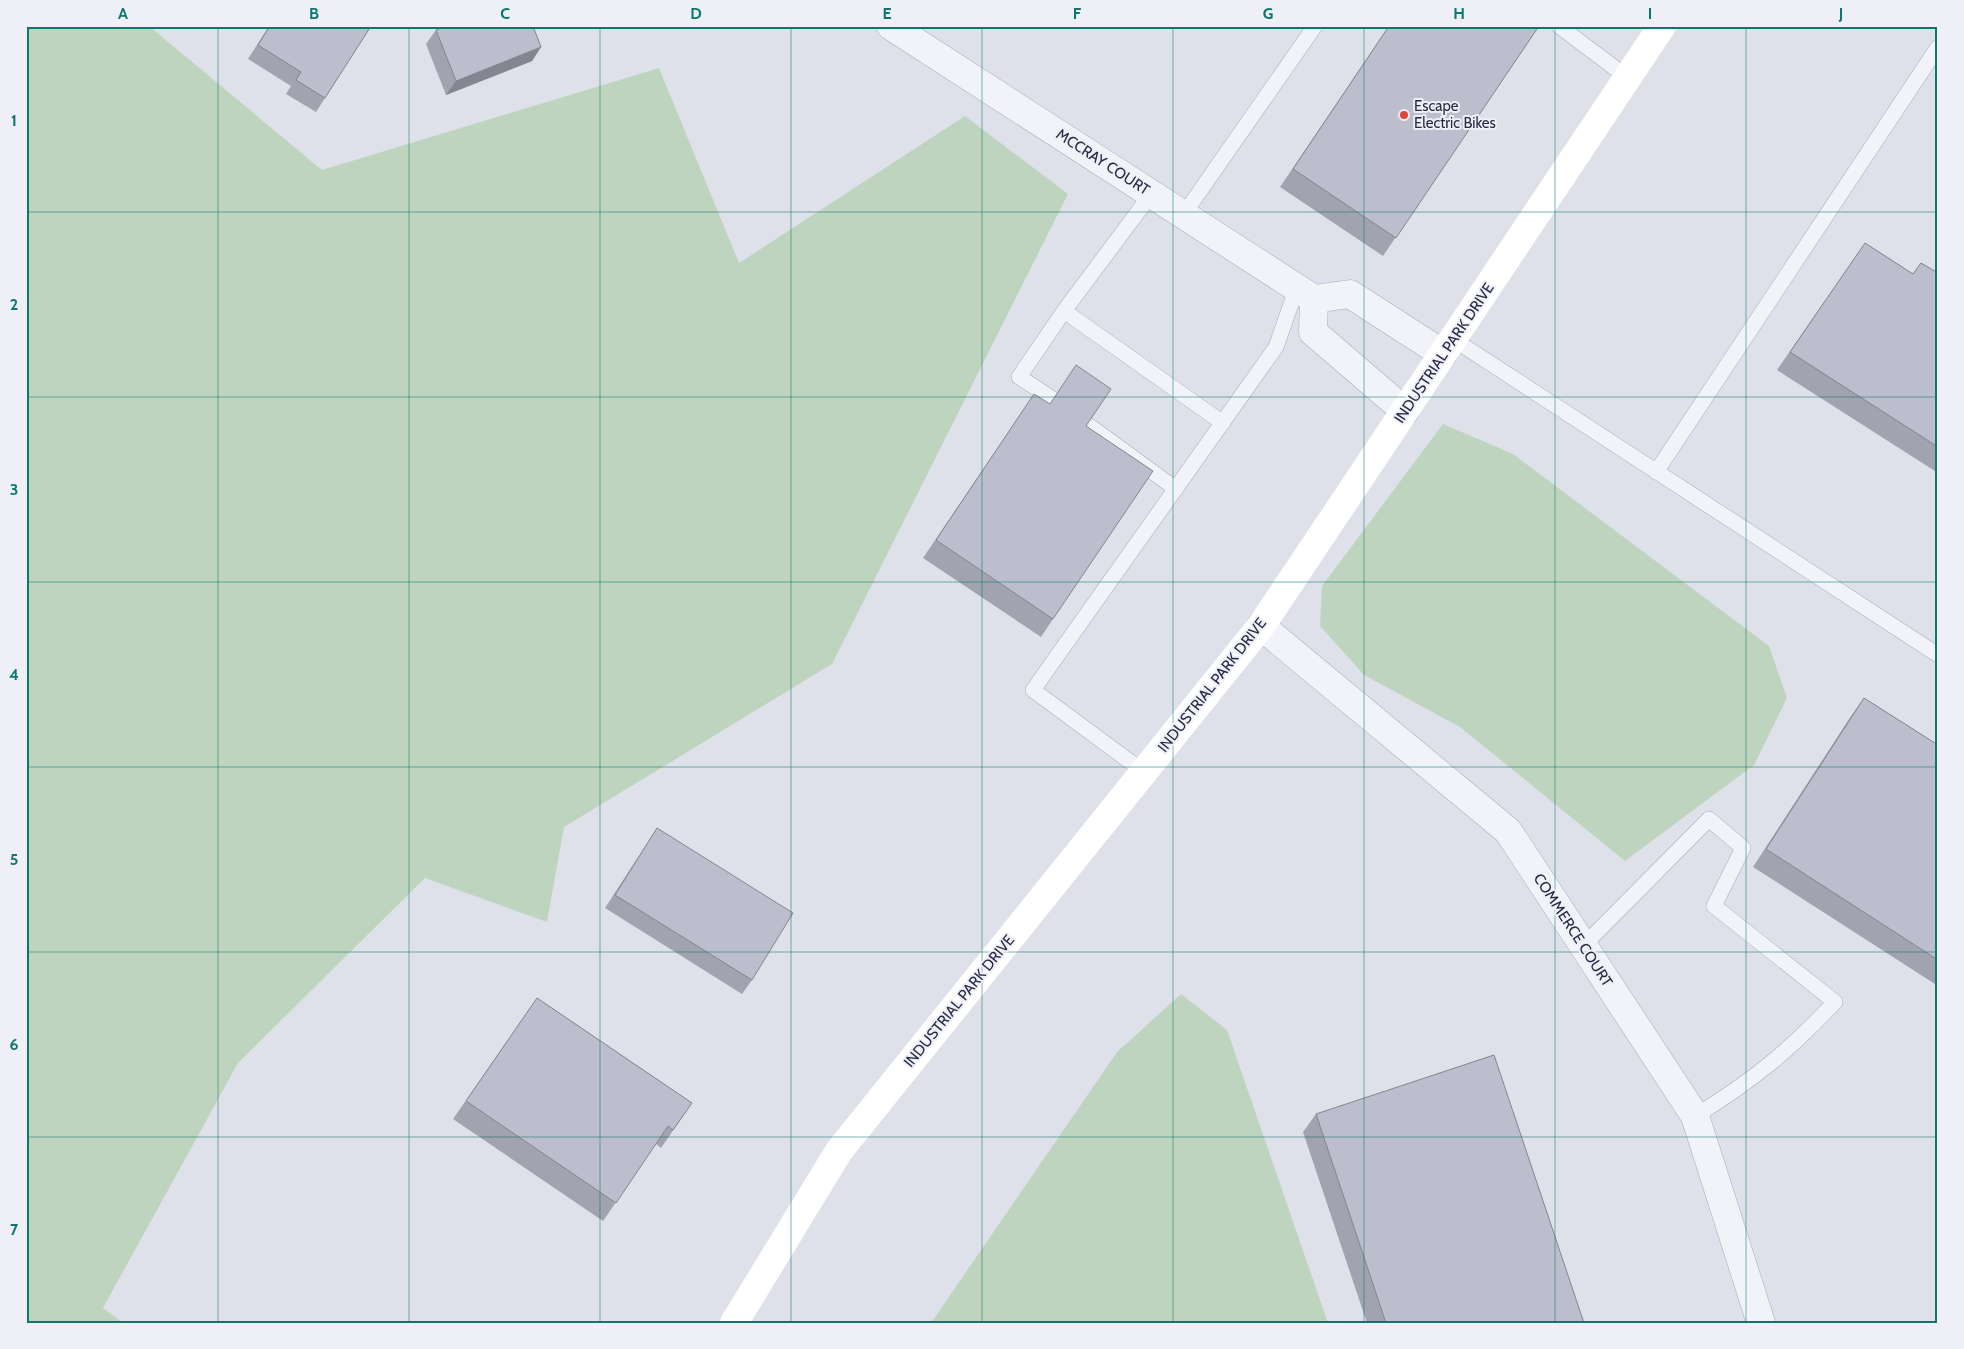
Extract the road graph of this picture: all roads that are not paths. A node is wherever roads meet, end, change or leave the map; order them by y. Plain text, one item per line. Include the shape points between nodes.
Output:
1 (891, 26) edge
2 (1315, 26) edge
3 (1560, 26) edge
4 (1662, 26) edge
5 (1938, 47) edge
6 (1628, 78) junction
7 (1152, 193) junction
8 (1184, 214) junction
9 (1306, 293) junction
10 (1064, 311) junction
11 (1448, 347) junction
12 (1053, 399) edge
13 (1405, 411) junction
14 (1223, 423) junction
15 (1087, 424) edge
16 (1656, 472) junction
17 (1176, 489) junction
18 (1261, 626) junction
19 (1938, 655) edge
20 (1144, 772) junction
21 (1584, 946) junction
22 (1695, 1116) junction
23 (734, 1323) edge
24 (1761, 1323) edge

1 - 7 street, MCCRAY COURT
2 - 8 lane
3 - 6 lane
4 - 6 street, INDUSTRIAL PARK DRIVE
5 - 16 lane
6 - 11 street, INDUSTRIAL PARK DRIVE
7 - 8 street, MCCRAY COURT
7 - 10 lane
8 - 9 street, MCCRAY COURT
9 - 11 street via 1350,294
9 - 13 street via 1313,332
9 - 14 lane via 1276,347
10 - 12 lane via 1019,377
10 - 14 lane
11 - 13 street, INDUSTRIAL PARK DRIVE
11 - 16 lane
13 - 18 street, INDUSTRIAL PARK DRIVE
14 - 17 lane
15 - 17 lane
16 - 19 lane
17 - 20 lane via 1033,690
18 - 20 street, INDUSTRIAL PARK DRIVE
18 - 21 street, COMMERCE COURT via 1508,831
20 - 23 street, INDUSTRIAL PARK DRIVE via 839,1150
21 - 22 street, COMMERCE COURT
21 - 22 lane via 1710,819 1743,848 1714,906 1835,1002 1799,1040 1740,1088
22 - 24 street, COMMERCE COURT

